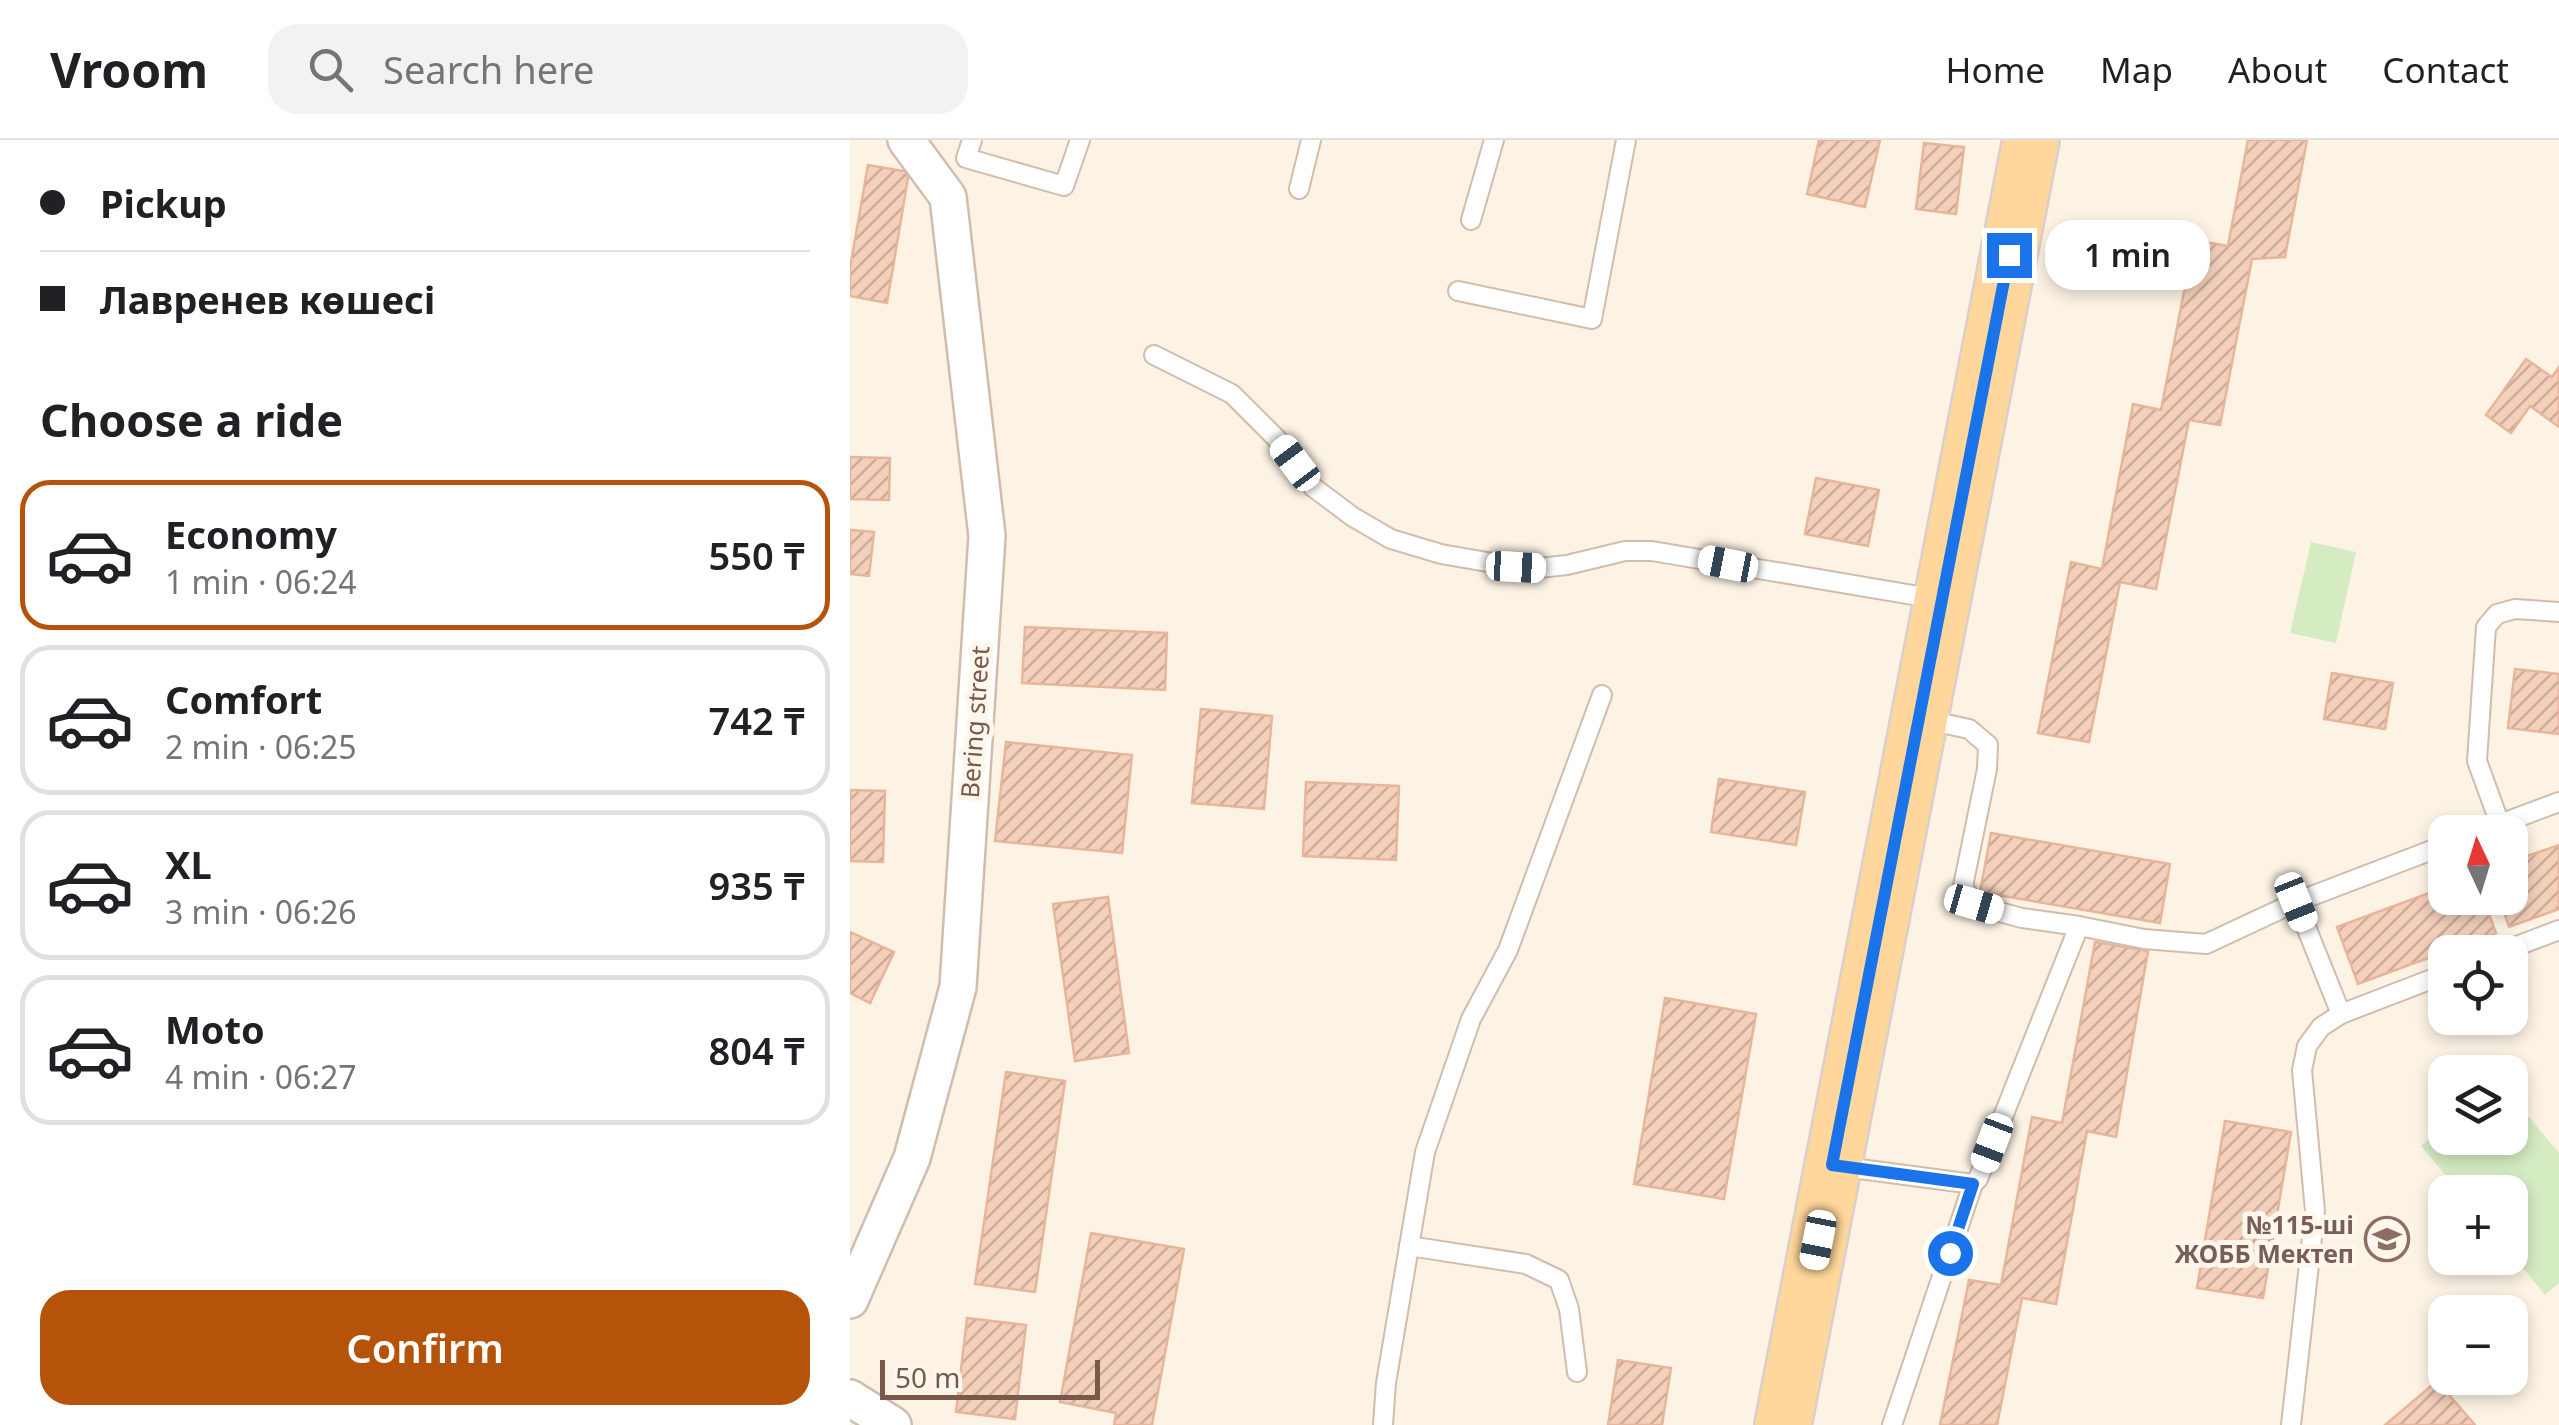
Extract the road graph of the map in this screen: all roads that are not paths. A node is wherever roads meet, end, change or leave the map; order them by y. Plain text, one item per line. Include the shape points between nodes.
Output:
1 (906, 140) edge
2 (972, 140) edge
3 (1080, 140) edge
4 (1311, 140) edge
5 (1494, 140) edge
6 (1626, 140) edge
7 (2031, 140) edge
8 (1299, 189) dead end
9 (1471, 220) dead end
10 (1458, 291) dead end
11 (1154, 354) dead end
12 (1942, 600) junction
13 (2559, 612) edge
14 (1602, 696) dead end
15 (1919, 718) junction
16 (2559, 802) edge
17 (2497, 815) edge
18 (2524, 815) edge
19 (2428, 852) edge
20 (2296, 902) junction
21 (2079, 926) junction
22 (2559, 930) edge
23 (2528, 942) edge
24 (2428, 981) edge
25 (2341, 1014) junction
26 (1832, 1165) junction
27 (1973, 1184) junction
28 (1409, 1246) junction
29 (850, 1300) edge
30 (1577, 1372) dead end
31 (850, 1398) edge
32 (892, 1425) edge
33 (1384, 1425) edge
34 (1783, 1425) edge
35 (1892, 1425) edge
36 (2291, 1425) edge

1 - 29 street, Bering street via 948,197 987,536 958,987 912,1158
2 - 3 lane via 966,158 1064,186
4 - 8 lane
5 - 9 lane
6 - 10 lane via 1592,319
7 - 12 main road
11 - 12 lane via 1232,394 1313,487 1391,539 1441,554 1539,568 1652,550
12 - 15 main road
13 - 17 lane via 2515,609 2497,614 2486,627 2477,761
14 - 28 lane via 1508,950 1471,1019 1425,1152
15 - 21 lane via 1969,729 1988,746 1963,886 1974,904
15 - 26 main road
16 - 18 lane
19 - 20 lane
20 - 21 lane via 2206,944
20 - 25 lane
21 - 27 lane
22 - 23 lane
24 - 25 lane
25 - 36 lane via 2306,1046 2302,1070 2315,1210
26 - 27 lane
26 - 34 main road
27 - 35 lane
28 - 30 lane via 1526,1264 1558,1280
28 - 33 lane
31 - 32 street

